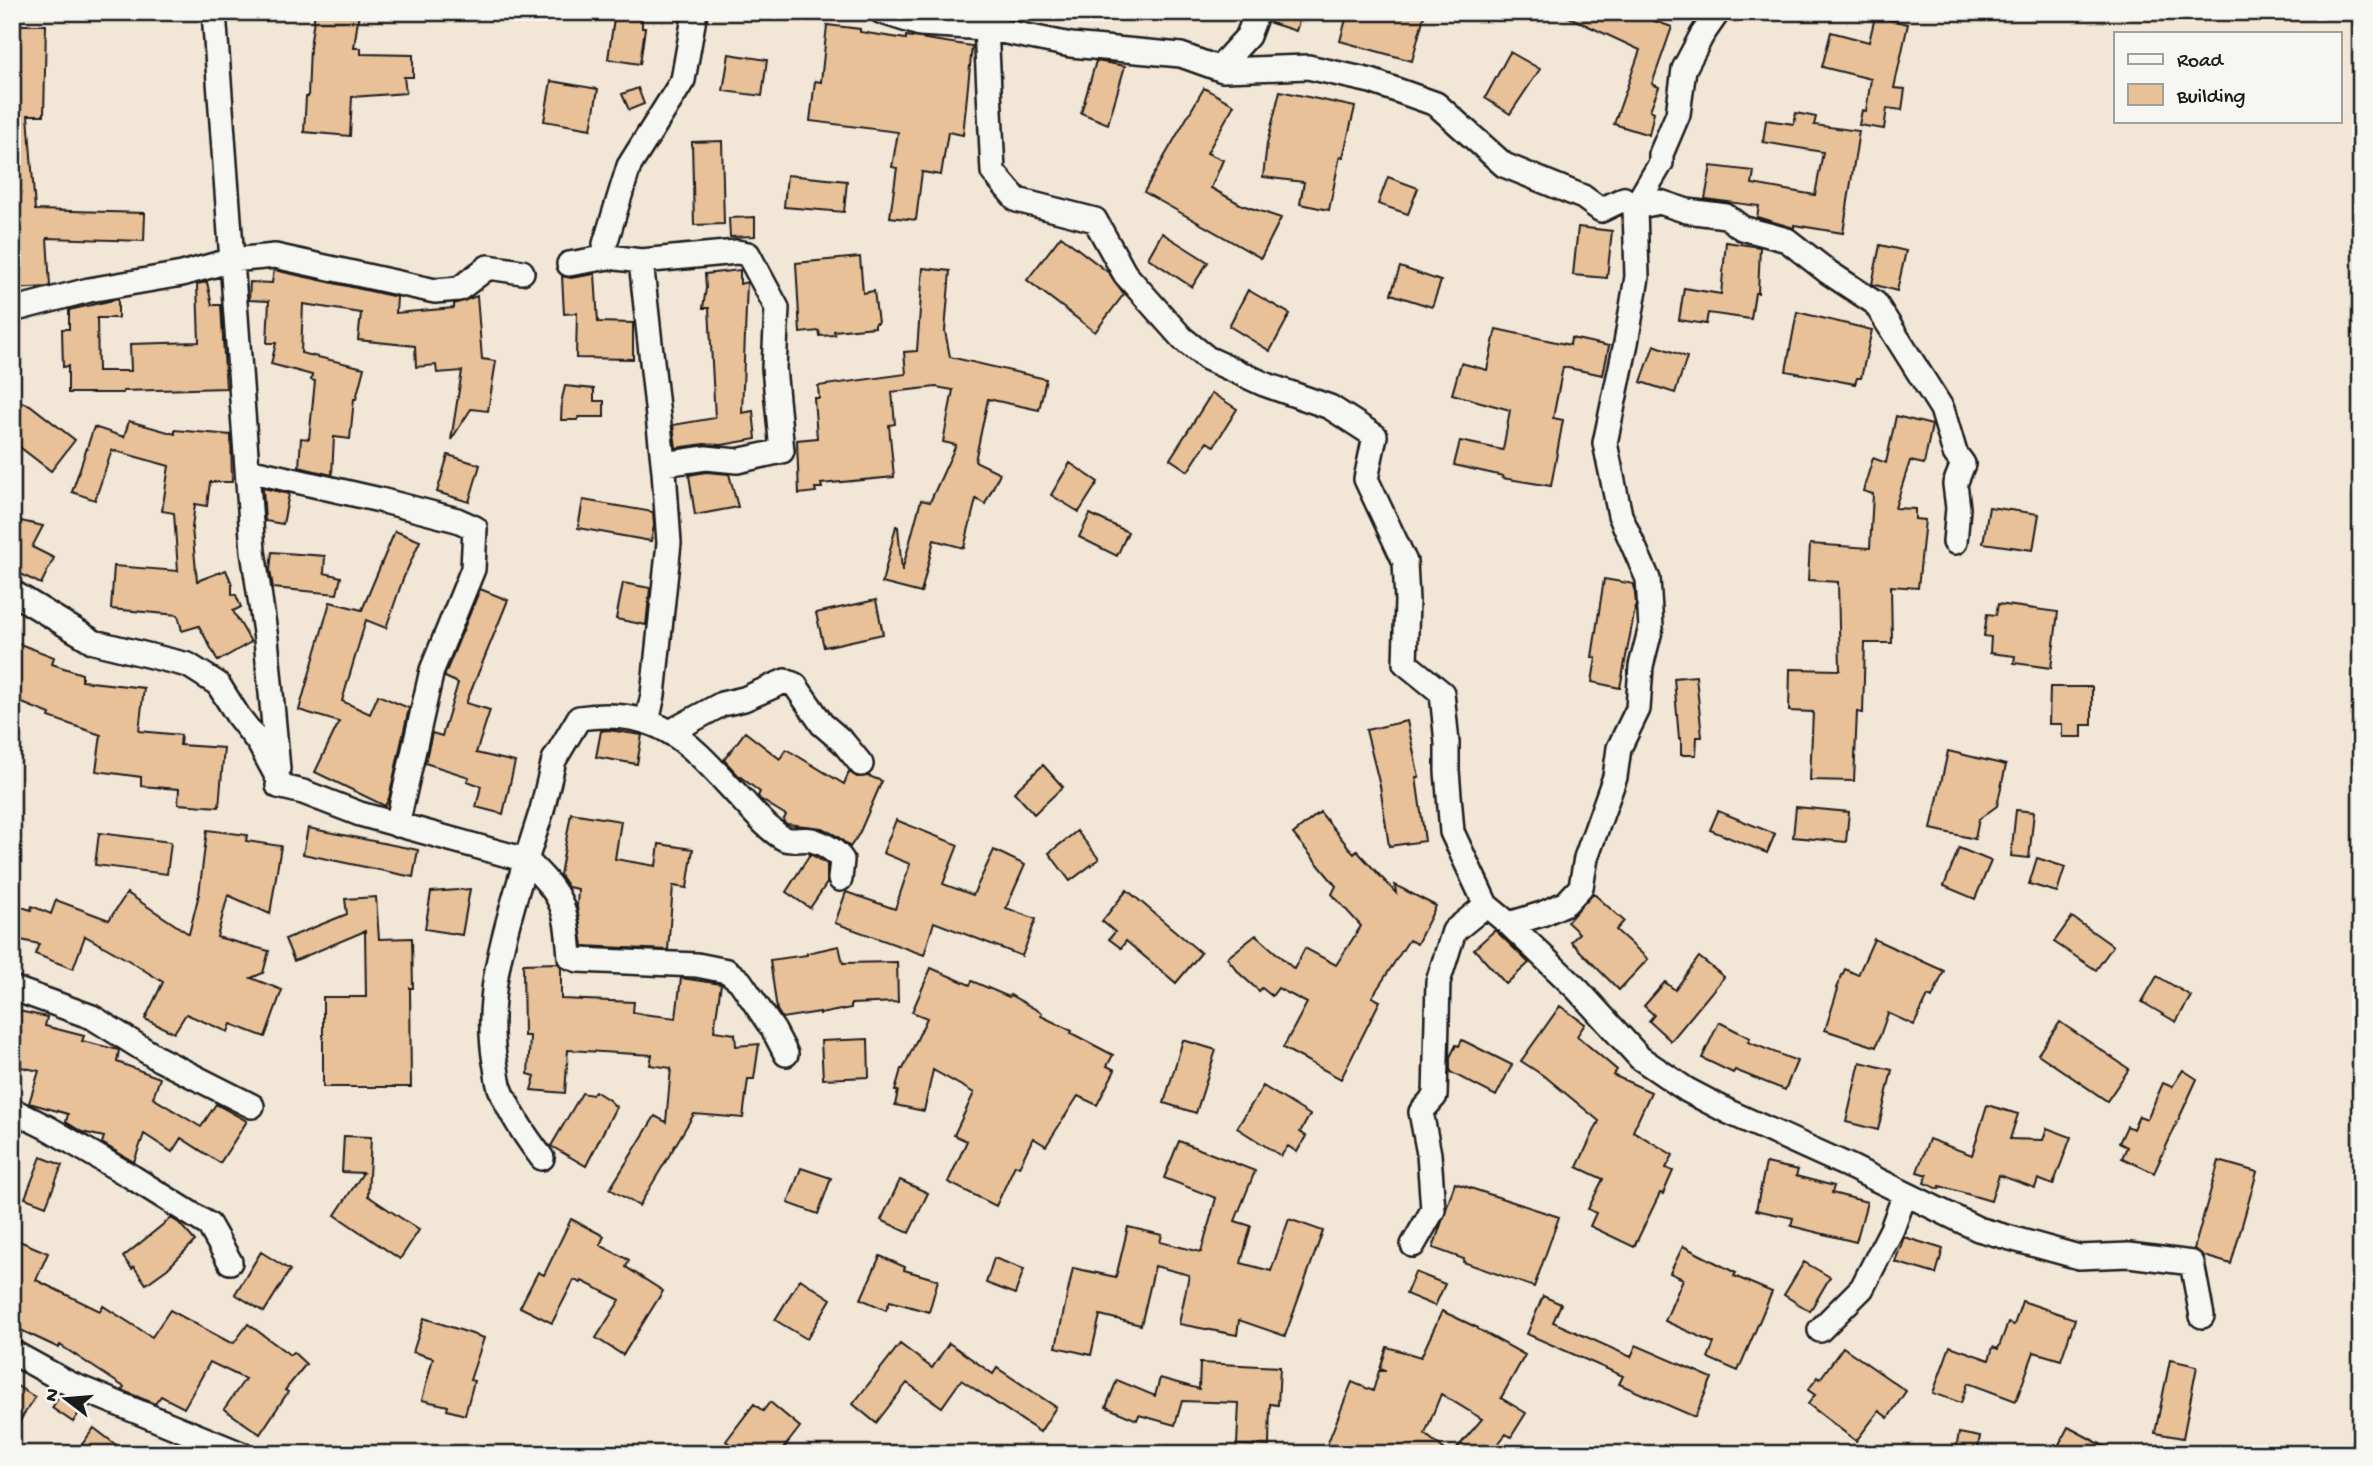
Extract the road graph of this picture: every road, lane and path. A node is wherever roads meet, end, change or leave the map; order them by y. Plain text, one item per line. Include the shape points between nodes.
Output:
1 (214, 12) edge
2 (695, 12) edge
3 (882, 12) edge
4 (1257, 12) edge
5 (1718, 12) edge
6 (981, 20) edge
7 (1223, 70) junction
8 (1634, 207) junction
9 (606, 244) dead end
10 (232, 260) junction
11 (641, 261) junction
12 (569, 264) dead end
13 (522, 272) dead end
14 (12, 310) edge
15 (664, 464) junction
16 (248, 470) junction
17 (1955, 542) dead end
18 (12, 592) edge
19 (647, 722) junction
20 (670, 732) junction
21 (861, 764) dead end
22 (279, 780) junction
23 (397, 825) junction
24 (526, 860) junction
25 (839, 879) dead end
26 (1486, 905) junction
27 (1509, 924) junction
28 (12, 988) edge
29 (786, 1055) dead end
30 (252, 1106) dead end
31 (12, 1110) edge
32 (542, 1158) dead end
33 (1905, 1194) junction
34 (1413, 1245) dead end
35 (230, 1262) dead end
36 (2202, 1316) dead end
37 (1820, 1330) dead end
38 (12, 1352) edge
39 (241, 1454) edge

1 - 10 street
2 - 9 street via 683,80 629,166
3 - 6 street via 920,24
4 - 7 street via 1248,36 1226,60
5 - 8 street via 1684,69 1678,114 1661,163
6 - 7 street via 1071,45 1181,55
6 - 26 street via 993,172 1017,200 1095,220 1125,274 1182,338 1207,358 1330,407 1375,436 1367,479 1405,562 1405,663 1442,694 1452,832
7 - 8 street via 1308,67 1393,88 1436,104 1504,165 1583,197 1601,210 1625,199
8 - 17 street via 1660,202 1726,216 1742,228 1787,240 1875,303 1941,409 1963,464 1955,484
8 - 27 street via 1637,277 1605,443 1620,515 1648,579 1651,626 1641,666 1638,709 1619,748 1615,777 1586,858 1581,887 1566,903
10 - 13 street via 275,256 435,291 459,289 488,267
10 - 14 street
10 - 16 street
11 - 12 street via 609,257
11 - 15 street
11 - 15 street via 737,251 748,254 777,308 774,368 782,451 737,461 706,458
15 - 19 street via 669,543
16 - 22 street
16 - 23 street via 475,528 473,569 432,670
18 - 22 street via 94,642 188,665 218,684
19 - 20 street
19 - 24 street via 607,714 579,718 554,760
20 - 21 street via 722,704 785,681 795,685 822,724
20 - 25 street via 692,747 760,819 786,839 811,840 836,853 842,860
22 - 23 street via 278,786
23 - 24 street
24 - 29 street via 558,894 566,915 570,957 727,971 740,981
24 - 32 street via 504,934 491,1038 500,1087 520,1130
26 - 27 street
26 - 34 street via 1454,931 1438,982 1434,1096 1421,1112 1430,1154 1433,1210
27 - 33 street via 1640,1058 1686,1090
28 - 30 street via 92,1017 159,1059
31 - 35 street via 209,1225
33 - 36 street via 1978,1229 2079,1257 2129,1255 2192,1264
33 - 37 street via 1862,1288
38 - 39 street via 70,1384

